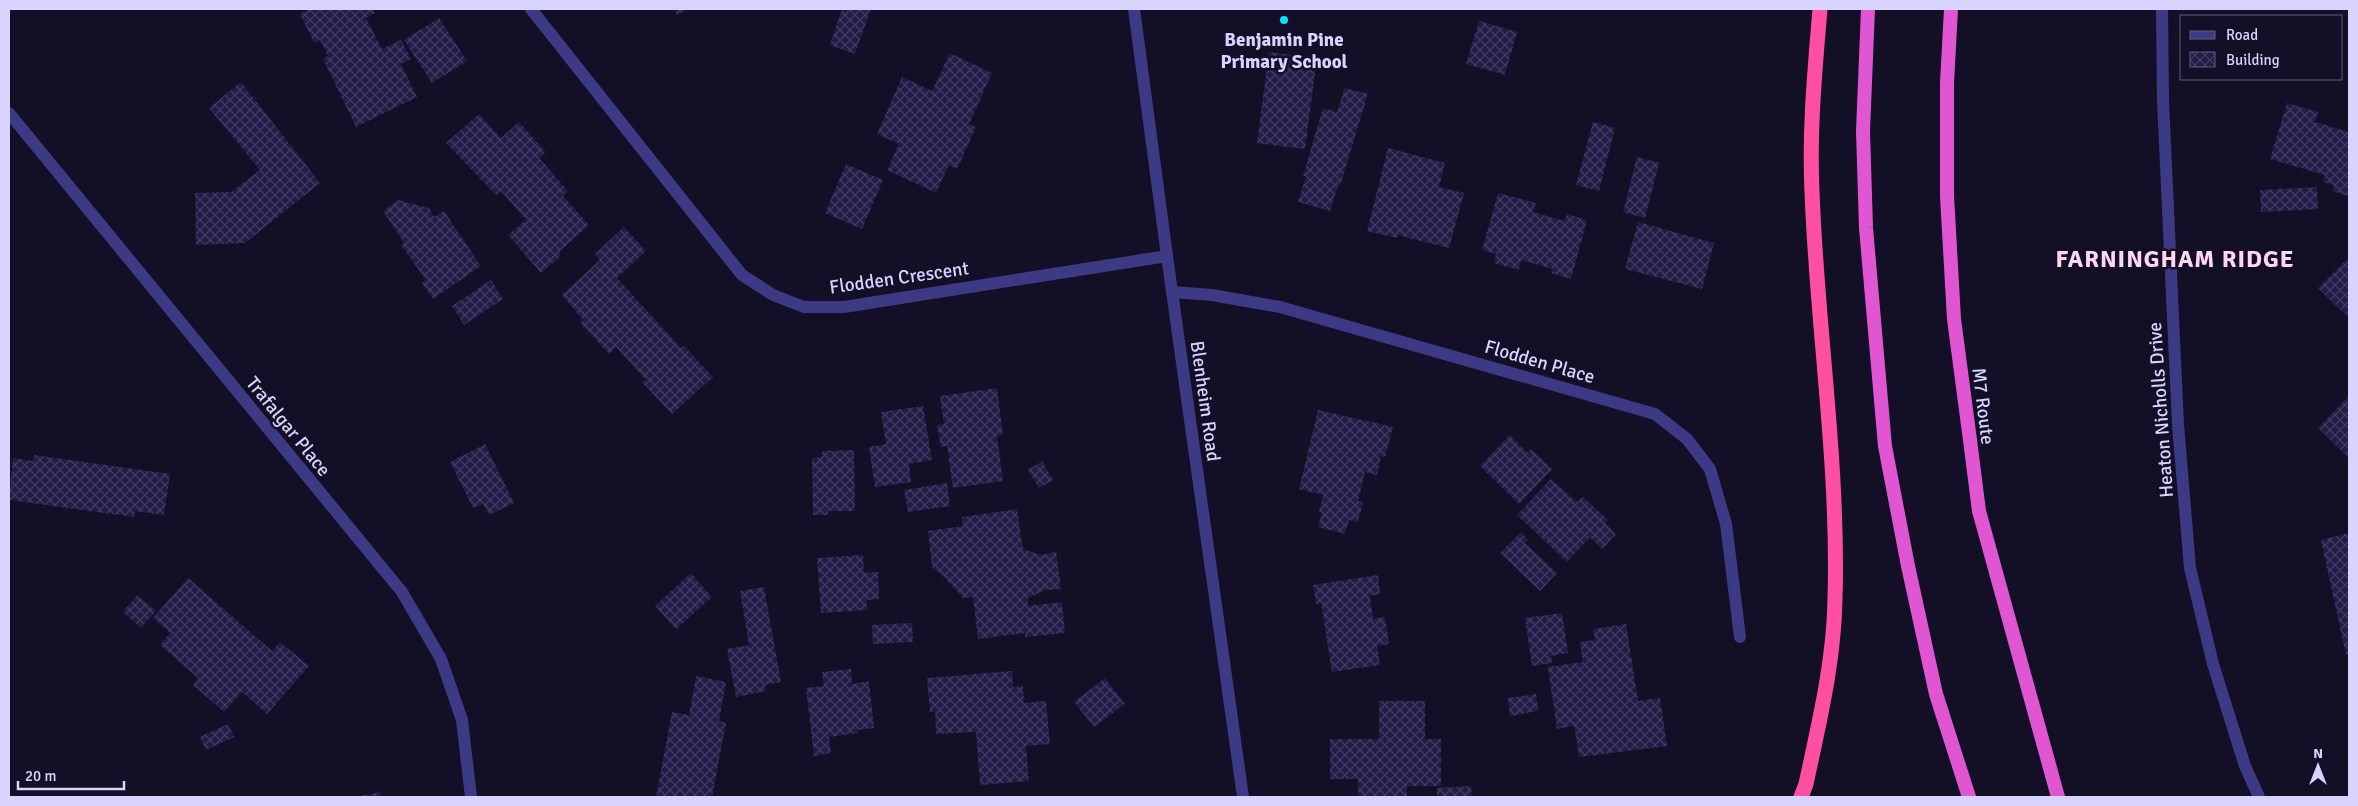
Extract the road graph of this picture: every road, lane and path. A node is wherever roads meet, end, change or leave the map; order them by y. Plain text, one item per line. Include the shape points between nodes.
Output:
1 (531, 9) edge
2 (1134, 9) edge
3 (1820, 9) edge
4 (1868, 9) edge
5 (1951, 9) edge
6 (2162, 9) edge
7 (9, 113) edge
8 (1166, 256) junction
9 (1172, 292) junction
10 (1740, 637) dead end
11 (471, 797) edge
12 (1244, 797) edge
13 (1801, 797) edge
14 (1969, 797) edge
15 (2058, 797) edge
16 (2259, 797) edge

1 - 8 street, Flodden Crescent via 742,274 773,295 804,306 844,306
2 - 8 street, Blenheim Road
3 - 13 highway via 1812,191 1834,504 1835,600 1829,670
4 - 14 highway via 1863,131 1866,228 1885,446 1936,694
5 - 15 highway, M7 Route via 1947,196 1954,319 1979,511
6 - 16 street, Heaton Nicholls Drive via 2163,100 2177,395 2190,568 2213,664 2245,766
7 - 11 street, Trafalgar Place via 402,592 442,659 462,720
8 - 9 street, Blenheim Road
9 - 10 street, Flodden Place via 1212,295 1280,307 1655,414 1687,438 1710,469 1726,524
9 - 12 street, Blenheim Road

